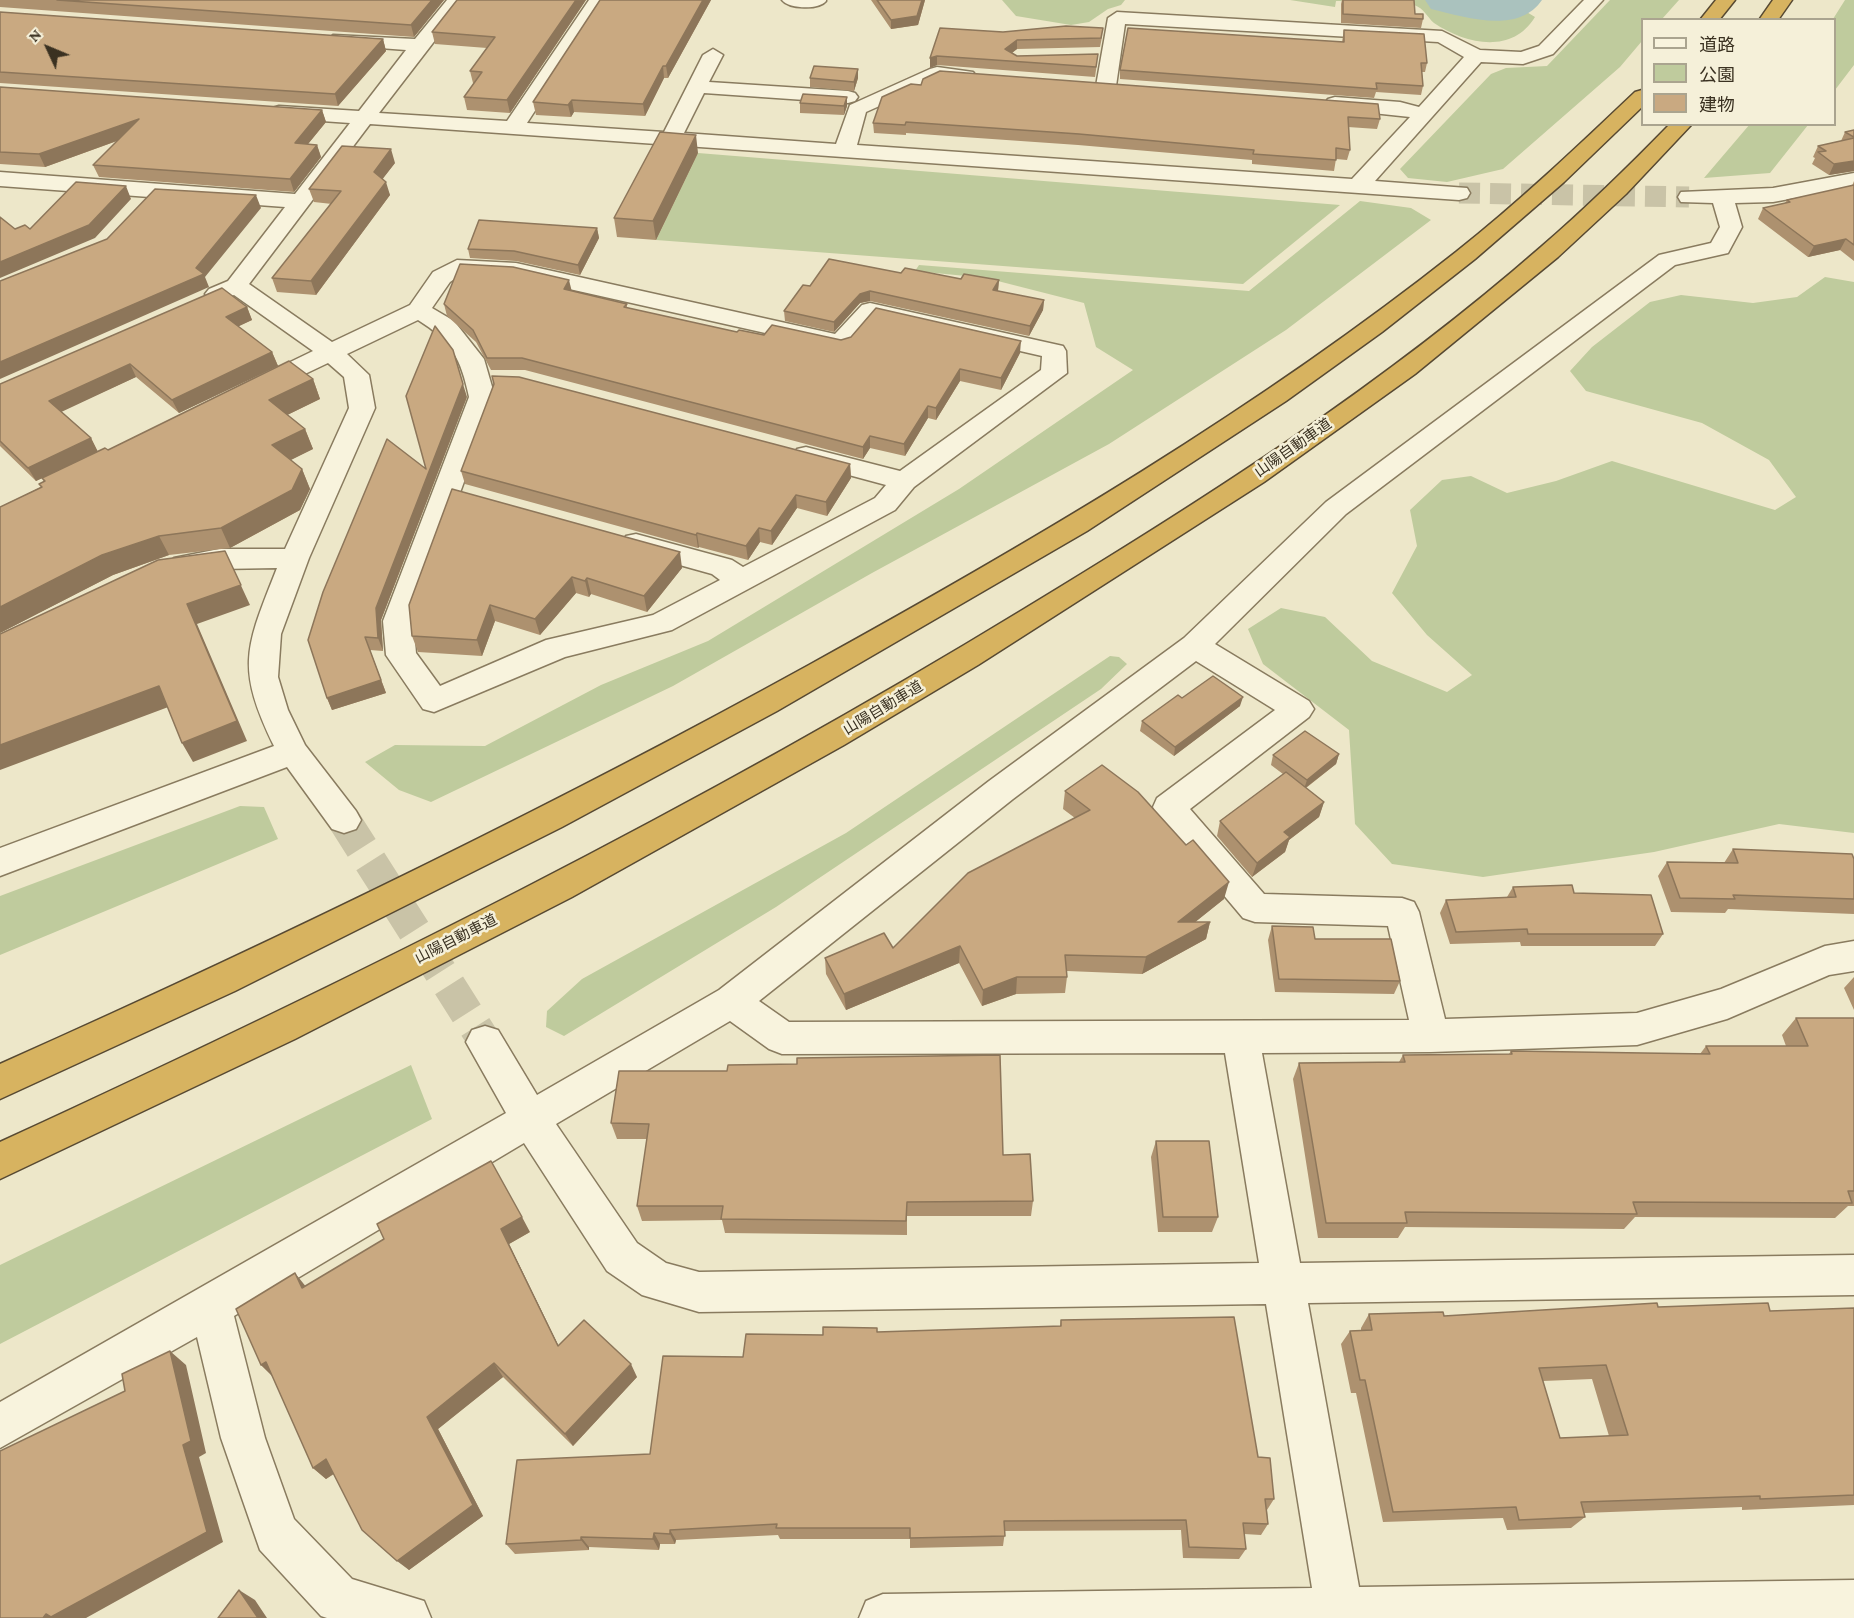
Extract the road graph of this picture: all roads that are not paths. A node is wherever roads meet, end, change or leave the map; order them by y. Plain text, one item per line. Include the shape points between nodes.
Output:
1 (458, 0) edge
2 (598, 0) edge
3 (791, 0) edge
4 (1594, 0) edge
5 (1726, 0) edge
6 (1783, 0) edge
7 (817, 2) dead end
8 (1711, 18) edge
9 (1770, 18) edge
10 (326, 39) edge
11 (420, 45) junction
12 (713, 55) dead end
13 (1088, 55) edge
14 (1111, 55) junction
15 (1476, 56) junction
16 (982, 77) edge
17 (1084, 84) edge
18 (1106, 86) junction
19 (697, 87) junction
20 (1130, 88) edge
21 (1641, 97) edge
22 (1318, 102) edge
23 (870, 104) junction
24 (259, 111) edge
25 (1424, 114) junction
26 (364, 118) junction
27 (1680, 126) edge
28 (513, 128) junction
29 (671, 138) junction
30 (845, 151) junction
31 (1854, 180) edge
32 (5, 184) edge
33 (1357, 187) junction
34 (153, 192) junction
35 (1459, 193) tunnel mouth
36 (1689, 197) tunnel mouth
37 (1722, 197) junction
38 (302, 201) junction
39 (132, 215) edge
40 (236, 286) junction
41 (193, 305) edge
42 (419, 310) junction
43 (330, 352) junction
44 (234, 398) edge
45 (777, 448) edge
46 (904, 481) junction
47 (607, 535) edge
48 (295, 558) junction
49 (161, 570) edge
50 (741, 580) junction
51 (1195, 646) junction
52 (293, 752) junction
53 (344, 820) tunnel mouth
54 (0, 862) edge
55 (1854, 956) edge
56 (732, 1001) junction
57 (1241, 1036) junction
58 (1431, 1036) junction
59 (485, 1042) tunnel mouth
60 (0, 1082) edge
61 (531, 1120) junction
62 (0, 1161) edge
63 (1854, 1275) edge
64 (1284, 1284) junction
65 (212, 1306) junction
66 (0, 1426) edge
67 (1854, 1605) edge
68 (1340, 1615) edge
69 (1011, 1617) edge
70 (407, 1618) edge
71 (883, 1618) edge

1 - 11 street
2 - 28 street
3 - 7 street
4 - 15 street via 1546,50 1523,58
5 - 8 highway
6 - 9 highway
10 - 11 street
11 - 26 street
12 - 19 street
13 - 14 street
14 - 15 street via 1117,18 1442,37
14 - 18 street
15 - 25 street
16 - 23 street via 937,73
17 - 18 street
18 - 20 street
19 - 23 street via 850,98
19 - 29 street
21 - 60 highway via 1587,152 1505,223 1296,383 975,586 550,819 306,941
22 - 25 street via 1400,108
23 - 30 street via 857,109
24 - 26 street
25 - 33 street
26 - 28 street
26 - 38 street
27 - 62 highway, 山陽自動車道 via 1639,171 1461,325 1344,413 1207,508 1026,623 823,744 586,873 339,999
28 - 29 street
29 - 30 street
30 - 33 street
31 - 37 street via 1773,195
32 - 34 street
33 - 35 street
34 - 38 street
34 - 39 street
36 - 37 street
37 - 51 street via 1731,226 1720,248 1667,260 1336,508
38 - 40 street
40 - 41 street
40 - 43 street
42 - 43 street
42 - 46 street via 441,277 457,267 516,270 841,343 870,310 1054,351 1054,373
42 - 50 street via 445,326 490,380 458,494 398,621 401,655 434,701 557,648 662,622
43 - 44 street
43 - 48 street via 356,375 362,408
45 - 46 street
46 - 50 street via 885,504
47 - 50 street via 722,567
48 - 49 street via 219,559
48 - 52 street via 266,634 263,677 272,710
51 - 56 street via 1001,790
51 - 58 street via 1298,709 1169,807 1255,908 1402,912
52 - 53 street
52 - 54 street
55 - 58 street via 1825,961 1727,1003 1637,1029
56 - 57 street via 782,1038
56 - 61 street
57 - 58 street
57 - 64 street
59 - 61 street
61 - 64 street via 622,1257 657,1281 699,1292
61 - 65 street
63 - 64 street
64 - 68 street
65 - 66 street
65 - 70 street via 243,1438 276,1534 338,1599
67 - 68 street
68 - 69 street
69 - 71 street

